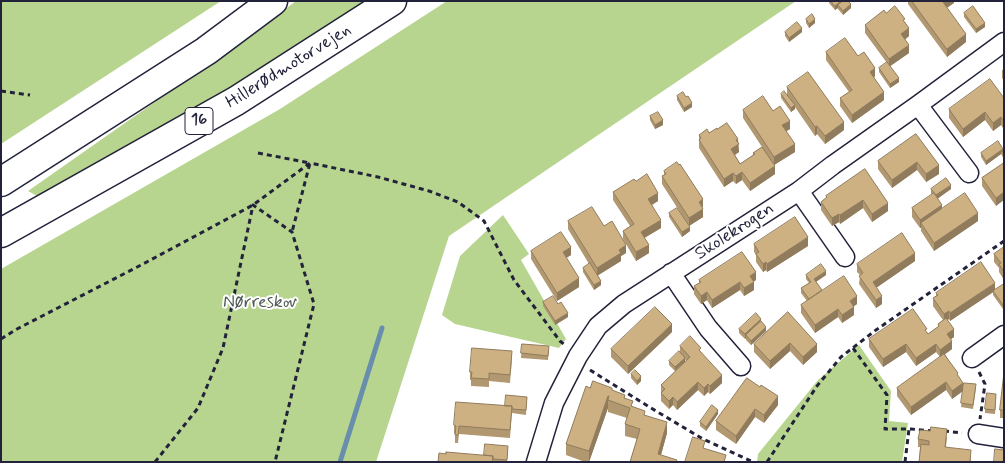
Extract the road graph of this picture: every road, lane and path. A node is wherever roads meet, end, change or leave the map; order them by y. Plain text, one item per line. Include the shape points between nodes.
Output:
1 (273, 1) edge
2 (392, 1) edge
3 (1004, 42) edge
4 (1, 91) edge
5 (30, 95) dead end
6 (918, 105) junction
7 (258, 153) dead end
8 (310, 163) junction
9 (969, 173) dead end
10 (1, 182) edge
11 (799, 191) junction
12 (458, 202) dead end
13 (252, 205) junction
14 (292, 232) junction
15 (1, 233) edge
16 (1004, 241) edge
17 (845, 257) dead end
18 (671, 273) junction
19 (1004, 334) edge
20 (1, 339) edge
21 (853, 348) junction
22 (972, 358) joint
23 (741, 366) dead end
24 (909, 429) junction
25 (978, 434) junction
26 (1004, 438) edge
27 (155, 462) edge
28 (275, 462) edge
29 (536, 462) edge
30 (767, 462) edge
31 (905, 462) edge

1 - 10 highway via 206,50
2 - 15 highway, Hillerødmotorvejen / 16 via 236,100
3 - 6 street, Skolekrogen
4 - 5 path
6 - 9 street
6 - 11 street, Skolekrogen
7 - 8 path
8 - 12 path via 378,177
8 - 13 path
8 - 14 path
11 - 17 street
11 - 18 street, Skolekrogen
13 - 14 path
13 - 20 path
13 - 27 path via 222,348 198,408
14 - 28 path via 314,304
16 - 21 path
18 - 23 street via 708,328
18 - 29 street, Skolekrogen via 624,304 598,326 554,403
19 - 22 street
21 - 24 path via 887,395 885,429
21 - 30 path via 841,357 817,386
22 - 25 path via 985,384
24 - 25 path
24 - 31 path
25 - 26 street

